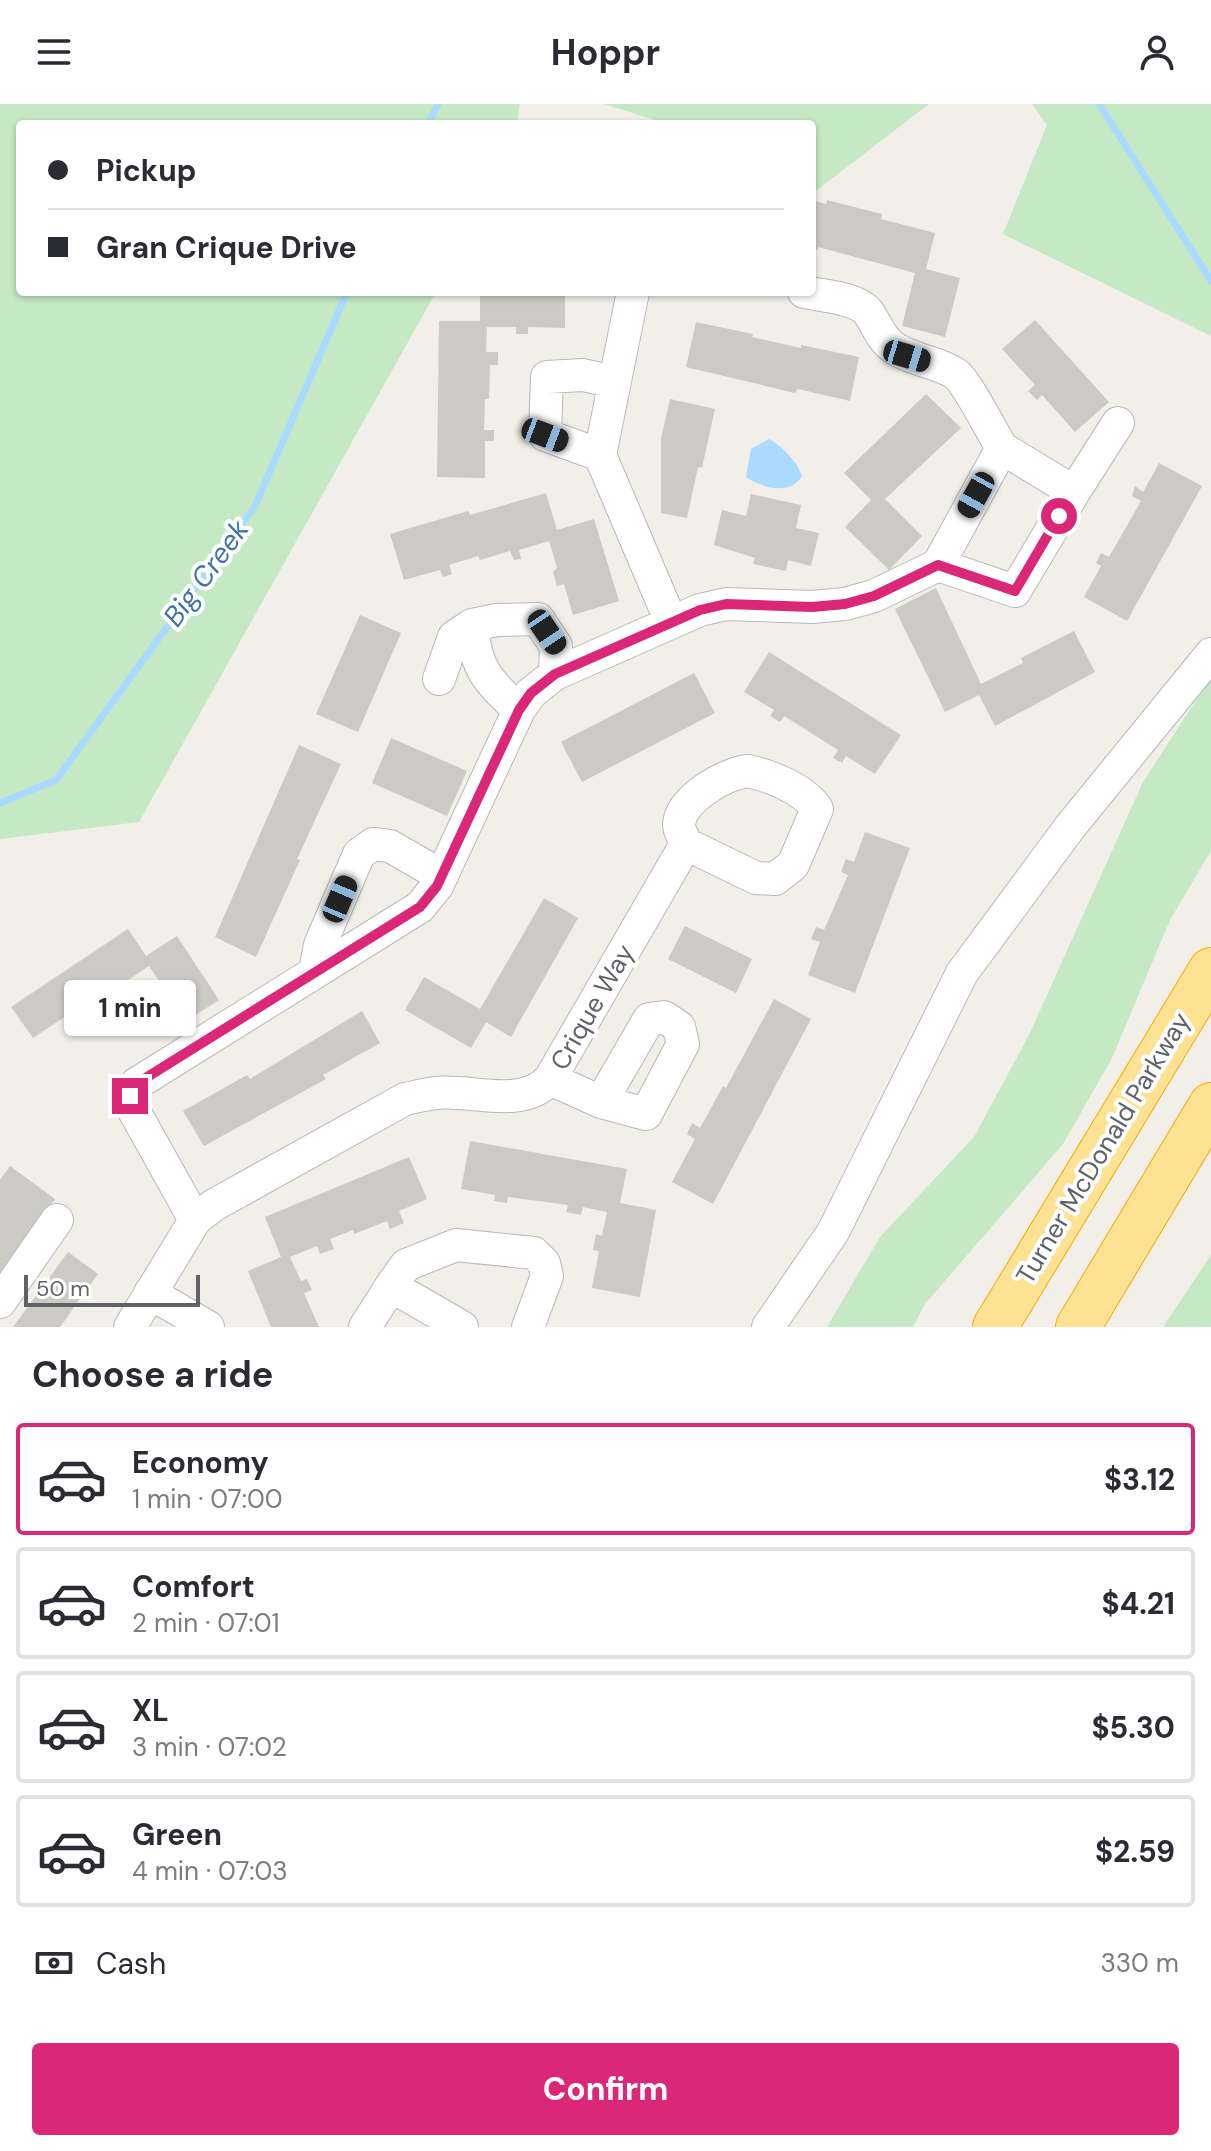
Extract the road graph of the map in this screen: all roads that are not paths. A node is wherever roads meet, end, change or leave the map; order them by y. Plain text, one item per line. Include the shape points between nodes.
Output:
1 (816, 295) edge
2 (632, 296) edge
3 (614, 382) junction
4 (1118, 423) dead end
5 (1002, 448) junction
6 (600, 455) junction
7 (1074, 492) junction
8 (938, 565) junction
9 (671, 622) junction
10 (472, 625) junction
11 (1211, 654) edge
12 (555, 674) junction
13 (439, 679) dead end
14 (519, 710) junction
15 (686, 844) dead end
16 (442, 876) junction
17 (1211, 970) edge
18 (315, 972) junction
19 (550, 1079) junction
20 (601, 1102) dead end
21 (1211, 1105) edge
22 (57, 1220) dead end
23 (195, 1220) junction
24 (391, 1286) junction
25 (150, 1293) junction
26 (0, 1302) edge
27 (130, 1327) edge
28 (208, 1327) edge
29 (365, 1327) edge
30 (462, 1327) edge
31 (528, 1327) edge
32 (768, 1327) edge
33 (995, 1327) edge
34 (1078, 1327) edge

1 - 5 street via 858,304 891,346 959,376
2 - 3 street
3 - 6 street
3 - 6 street via 583,375 547,377 545,435
4 - 7 street
5 - 7 street
5 - 8 street
6 - 9 street
7 - 8 street via 1015,591
8 - 9 street via 845,604 726,604
9 - 12 street
10 - 12 street via 538,619 556,646
10 - 13 street via 454,637
10 - 14 street via 474,652 490,683
11 - 32 street via 1070,827 962,973 833,1232
12 - 14 street
14 - 16 street
15 - 19 street, Crique Way
16 - 18 street via 420,907
16 - 18 street via 390,846 373,844 359,854 320,945
17 - 33 highway, Turner McDonald Parkway
18 - 23 street via 136,1084 130,1096
19 - 20 street
19 - 23 street, Crique Way via 541,1090 523,1096 437,1093 405,1099
21 - 34 highway
22 - 26 street
23 - 25 street
24 - 29 street
24 - 30 street
24 - 31 street via 406,1265 456,1245 534,1253 547,1276
25 - 27 street
25 - 28 street

